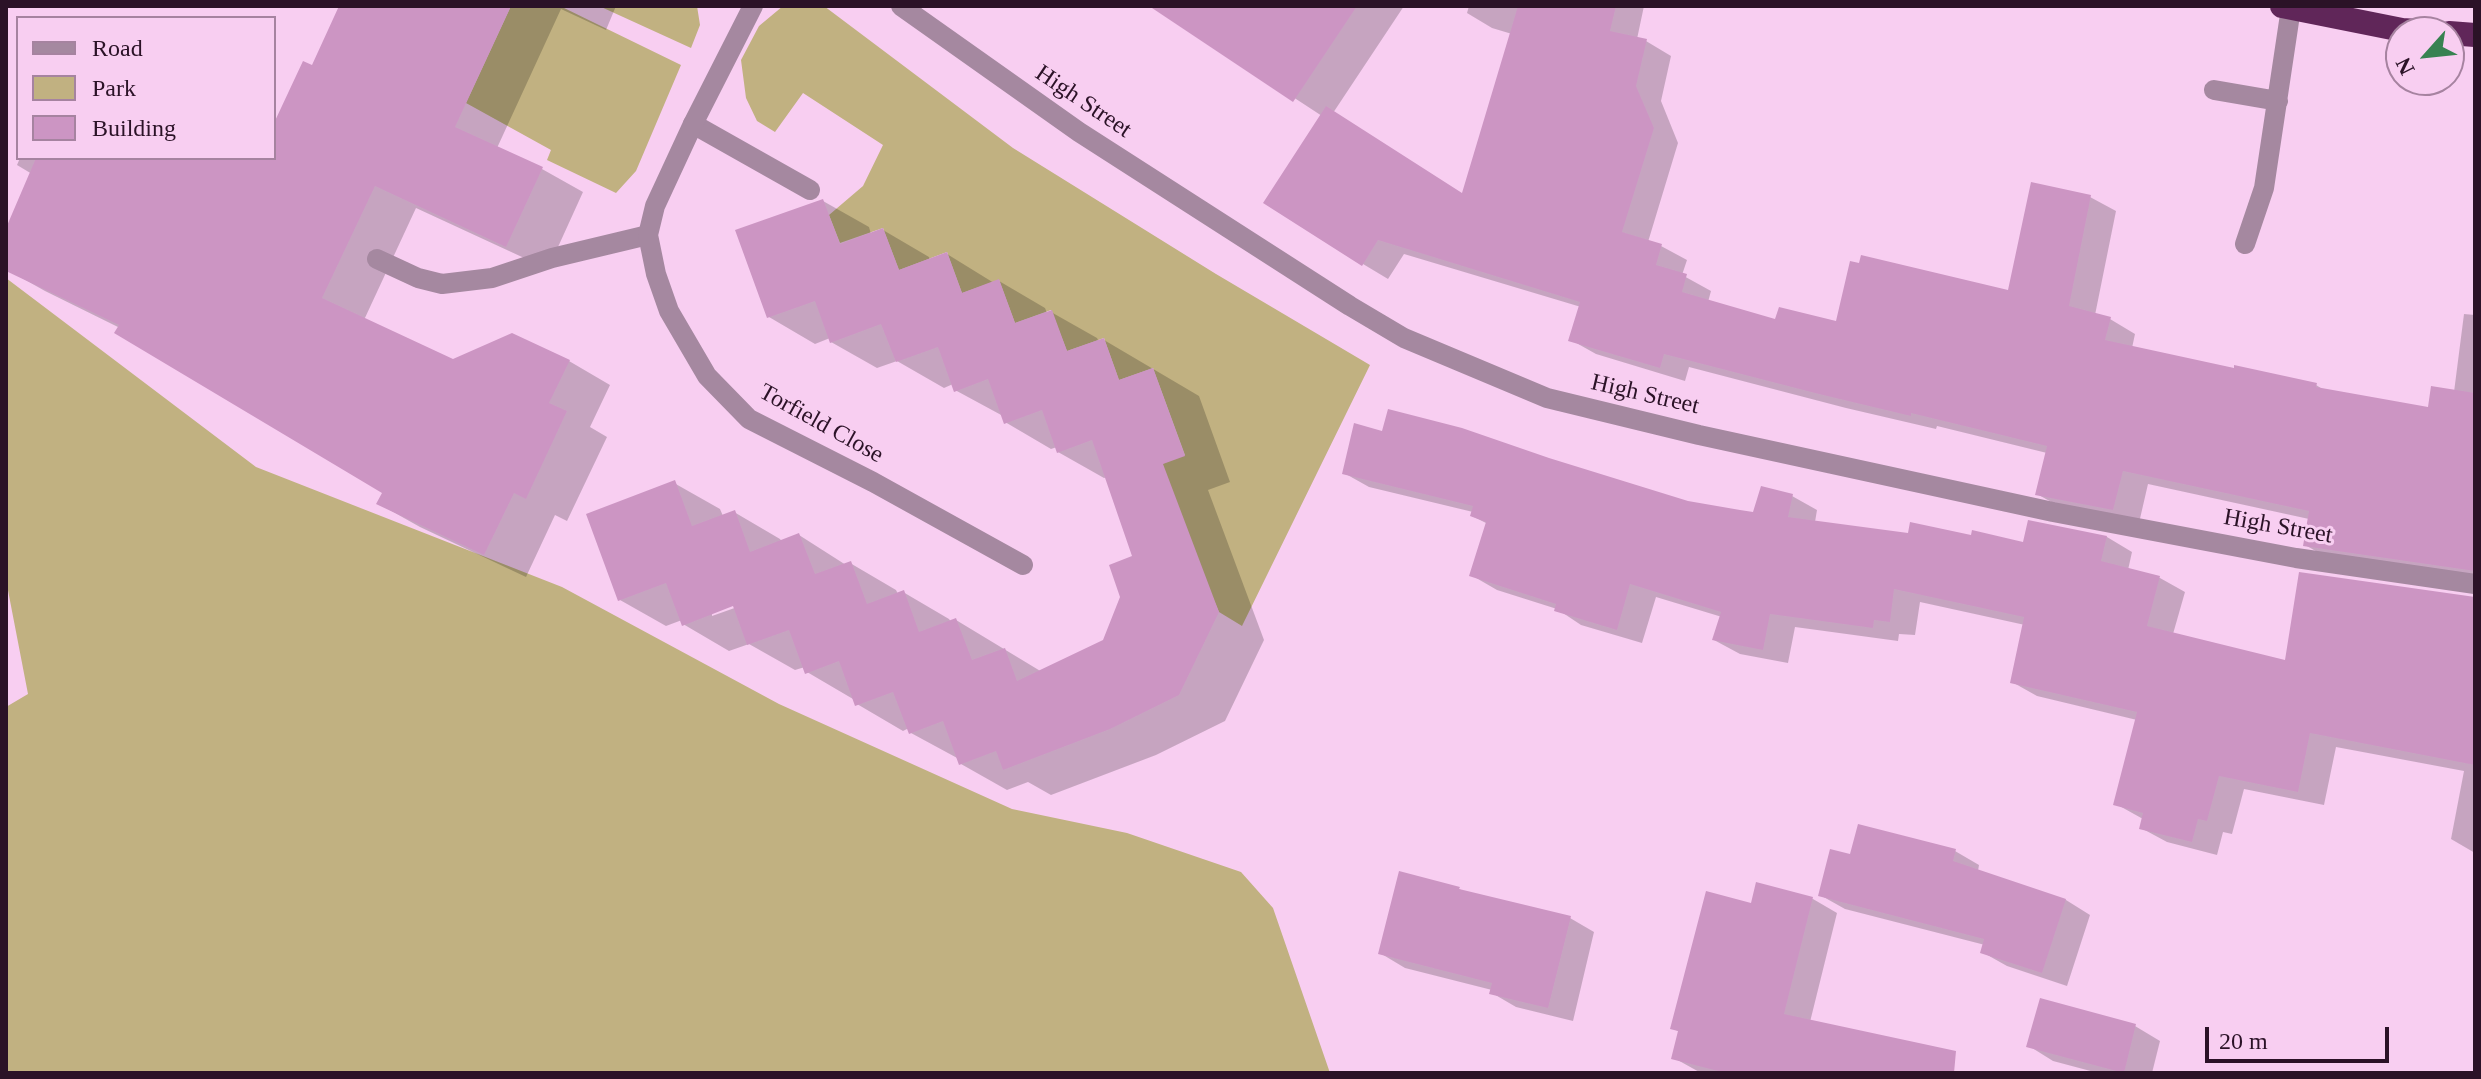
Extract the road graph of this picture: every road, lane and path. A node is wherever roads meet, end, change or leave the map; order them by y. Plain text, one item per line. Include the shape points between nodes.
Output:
1 (753, 6) edge
2 (901, 6) edge
3 (2286, 7) edge
4 (2385, 27) edge
5 (2214, 90) dead end
6 (2278, 101) junction
7 (693, 124) junction
8 (810, 190) dead end
9 (648, 235) junction
10 (2245, 244) dead end
11 (377, 259) dead end
12 (1023, 565) dead end
13 (2475, 584) edge

1 - 7 street, Torfield Close
2 - 13 street, High Street via 1079,132 1350,306 1404,338 1547,398 2053,512 2296,558
3 - 4 highway
3 - 6 street
5 - 6 street
6 - 10 street via 2264,188
7 - 8 street
7 - 9 street, Torfield Close via 655,206
9 - 11 street via 492,278 442,284
9 - 12 street, Torfield Close via 669,311 707,376 749,419

